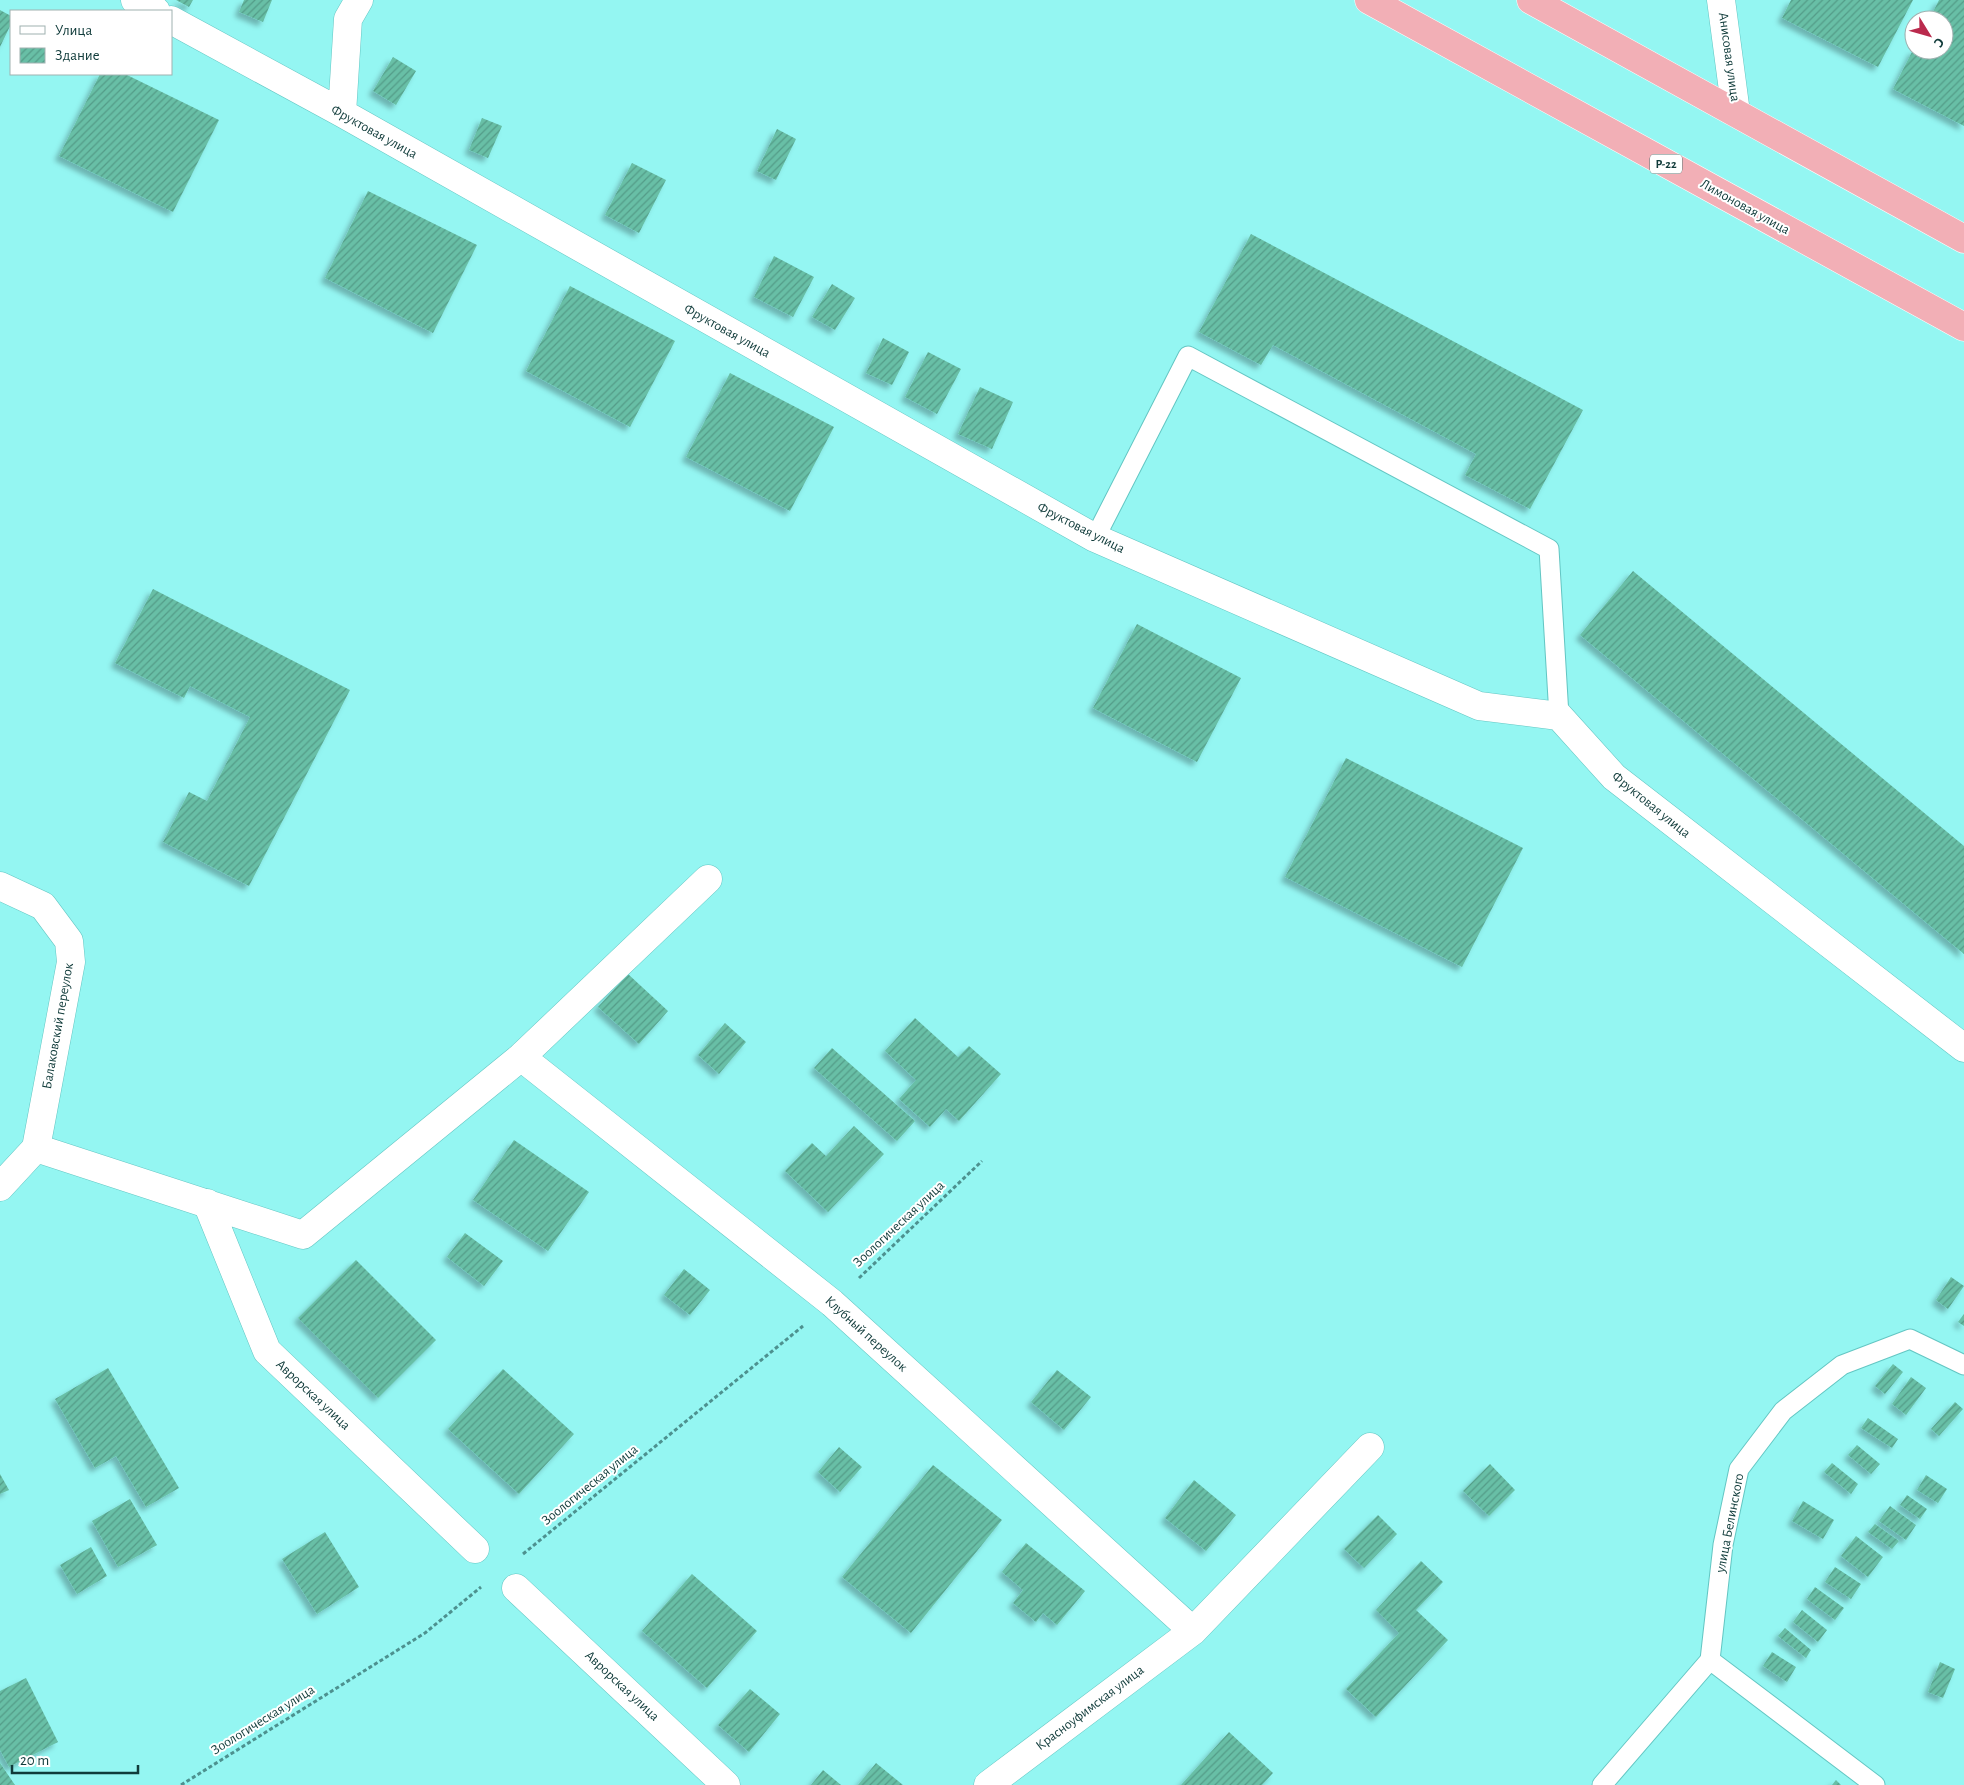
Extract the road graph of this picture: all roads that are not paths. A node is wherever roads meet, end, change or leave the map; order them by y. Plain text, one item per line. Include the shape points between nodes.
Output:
1 (135, 0) edge
2 (359, 0) edge
3 (1369, 0) edge
4 (1531, 0) edge
5 (1721, 0) edge
6 (154, 10) edge
7 (172, 21) edge
8 (1736, 113) junction
9 (342, 114) junction
10 (1964, 239) edge
11 (1964, 327) edge
12 (1095, 538) junction
13 (1559, 716) junction
14 (708, 879) dead end
15 (0, 886) edge
16 (1964, 1048) edge
17 (521, 1057) junction
18 (36, 1148) junction
19 (0, 1187) edge
20 (207, 1203) junction
21 (1964, 1365) edge
22 (1370, 1447) dead end
23 (475, 1549) dead end
24 (516, 1588) dead end
25 (1193, 1631) junction
26 (1710, 1660) junction
27 (726, 1785) edge
28 (988, 1785) edge
29 (1602, 1785) edge
30 (1875, 1785) edge

1 - 6 street
2 - 9 street via 348,19
3 - 11 highway, Лимоновая улица / Р-22
4 - 8 highway
5 - 8 street, Анисовая улица
7 - 9 street, Фруктовая улица
8 - 10 highway
9 - 12 street, Фруктовая улица
12 - 13 street, Фруктовая улица via 1479,706
12 - 13 lane via 1188,356 1549,549
13 - 16 street, Фруктовая улица via 1614,778
14 - 17 street
15 - 18 street, Балаковский переулок via 43,906 69,941 71,962
17 - 20 street via 303,1235
17 - 25 street, Клубный переулок via 832,1303
18 - 19 street
18 - 20 street
20 - 23 street, Аврорская улица via 267,1351
21 - 26 lane, улица Белинского via 1910,1340 1842,1365 1783,1411 1739,1469 1723,1545
22 - 25 street, Красноуфимская улица
24 - 27 street, Аврорская улица
25 - 28 street, Красноуфимская улица
26 - 29 lane
26 - 30 lane

